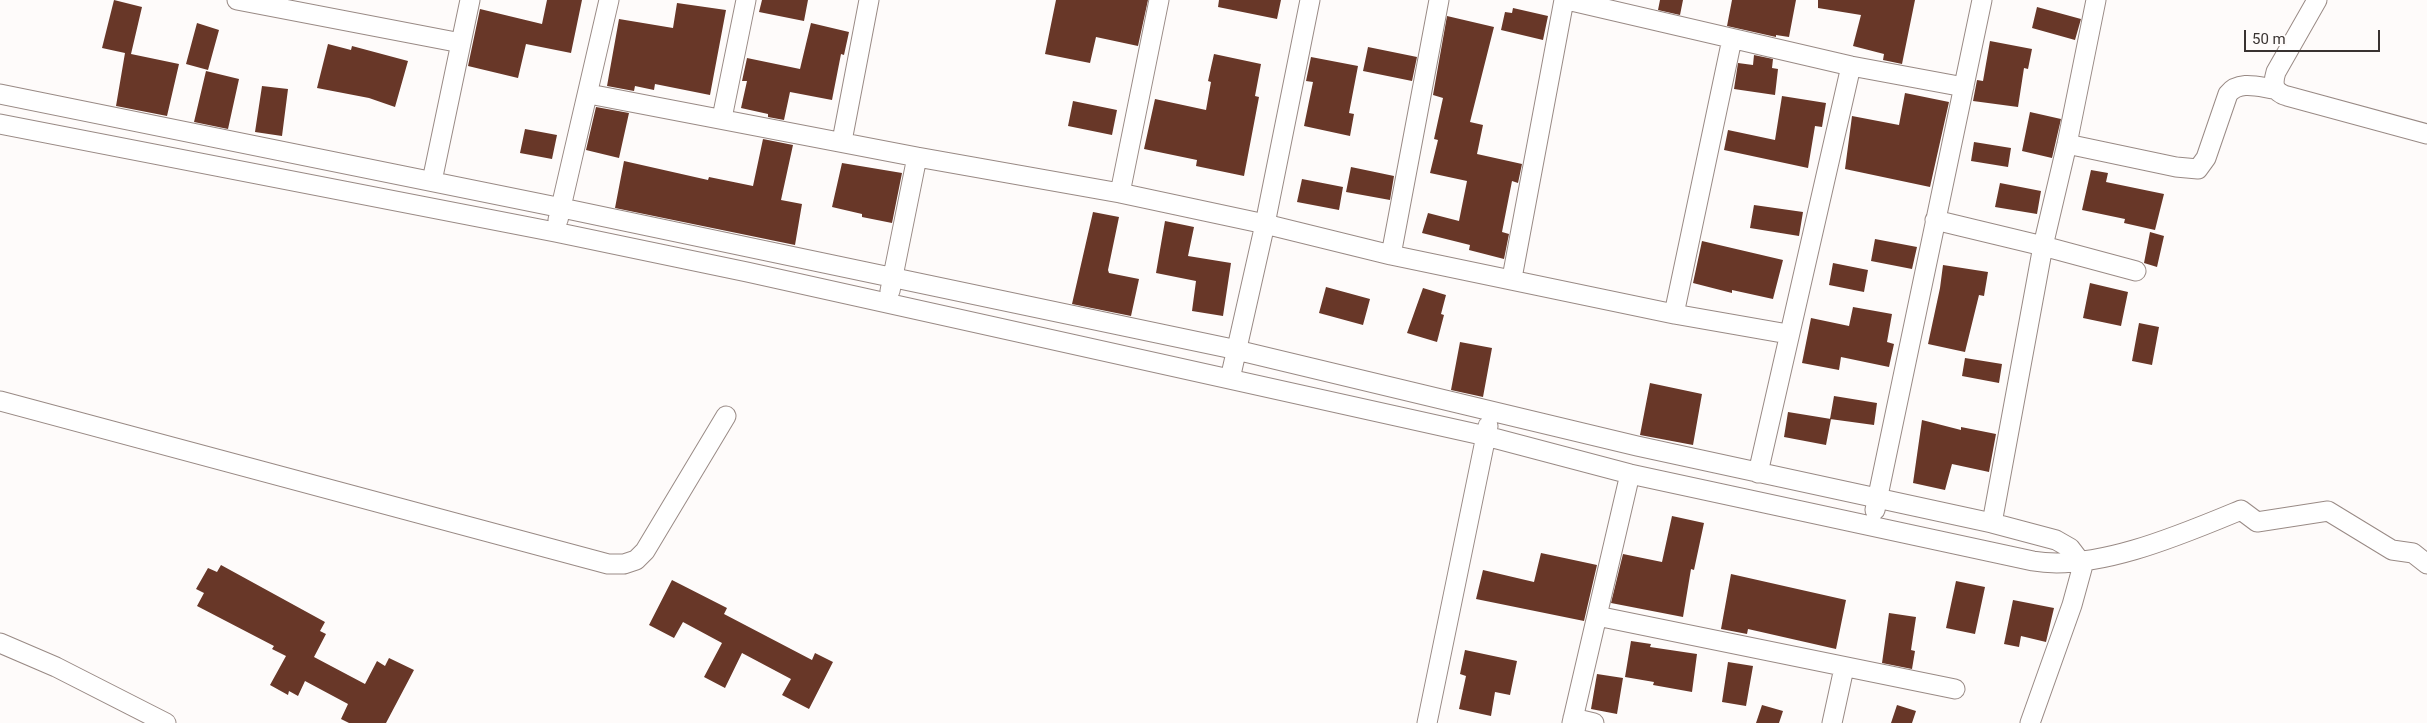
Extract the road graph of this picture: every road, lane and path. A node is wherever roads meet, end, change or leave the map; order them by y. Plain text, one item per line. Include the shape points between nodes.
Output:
1 (237, 0) edge
2 (470, 0) edge
3 (609, 0) edge
4 (746, 0) edge
5 (870, 0) edge
6 (1159, 0) edge
7 (1310, 0) edge
8 (1439, 0) edge
9 (1566, 0) edge
10 (1982, 0) edge
11 (2096, 0) edge
12 (2317, 0) edge
13 (1732, 39) junction
14 (461, 43) junction
15 (1851, 66) junction
16 (1964, 87) junction
17 (2274, 88) junction
18 (0, 94) edge
19 (589, 94) junction
20 (722, 118) junction
21 (0, 124) edge
22 (2427, 134) edge
23 (842, 141) junction
24 (2067, 144) junction
25 (917, 157) junction
26 (432, 181) junction
27 (1120, 193) junction
28 (562, 208) junction
29 (1935, 220) junction
30 (1266, 224) junction
31 (555, 232) junction
32 (2043, 246) junction
33 (1391, 255) junction
34 (2136, 271) dead end
35 (1512, 278) junction
36 (893, 279) junction
37 (888, 304) junction
38 (1674, 314) junction
39 (1788, 334) junction
40 (1238, 350) junction
41 (1230, 379) junction
42 (0, 401) edge
43 (1492, 412) junction
44 (726, 416) dead end
45 (1486, 436) junction
46 (1758, 473) junction
47 (1630, 474) junction
48 (1878, 499) junction
49 (1992, 523) junction
50 (1872, 526) junction
51 (2426, 559) edge
52 (2082, 562) junction
53 (1596, 616) junction
54 (0, 643) edge
55 (1844, 668) junction
56 (1955, 689) dead end
57 (1572, 721) edge
58 (166, 723) edge
59 (1427, 723) edge
60 (1594, 723) edge
61 (1832, 723) edge
62 (2030, 723) edge

1 - 14 street
2 - 14 street
3 - 19 street
4 - 20 street
5 - 23 street
6 - 27 street
7 - 30 street
8 - 33 street
9 - 13 street
9 - 35 street
10 - 16 street
11 - 24 street
12 - 17 street via 2276,72
13 - 15 street
13 - 38 street
14 - 26 street
15 - 16 street
15 - 39 street
16 - 29 street
17 - 22 street via 2279,94
17 - 24 street via 2233,88 2228,94 2206,158 2198,169
18 - 26 street
19 - 20 street
19 - 28 street
20 - 23 street
21 - 31 street
23 - 25 street
24 - 32 street
25 - 27 street
25 - 36 street
26 - 28 street
27 - 30 street
28 - 31 street
28 - 36 street
29 - 32 street
29 - 48 street
30 - 33 street
30 - 40 street
31 - 37 street
32 - 34 street
32 - 49 street
33 - 35 street
35 - 38 street
36 - 37 street
36 - 40 street
37 - 41 street
38 - 39 street
39 - 46 street
40 - 41 street
40 - 43 street
41 - 45 street
42 - 44 street via 608,564 636,560 656,534
43 - 45 street
43 - 46 street
45 - 47 street
45 - 59 street
46 - 48 street
47 - 50 street
47 - 53 street
48 - 49 street
48 - 50 street
49 - 52 street via 2056,540 2070,548
50 - 52 street via 2046,563
51 - 52 street via 2392,550 2328,511 2258,522 2241,510 2175,537
52 - 62 street via 2084,565 2072,605
53 - 55 street
53 - 57 street
54 - 58 street via 95,686
55 - 56 street
55 - 61 street
57 - 60 street

